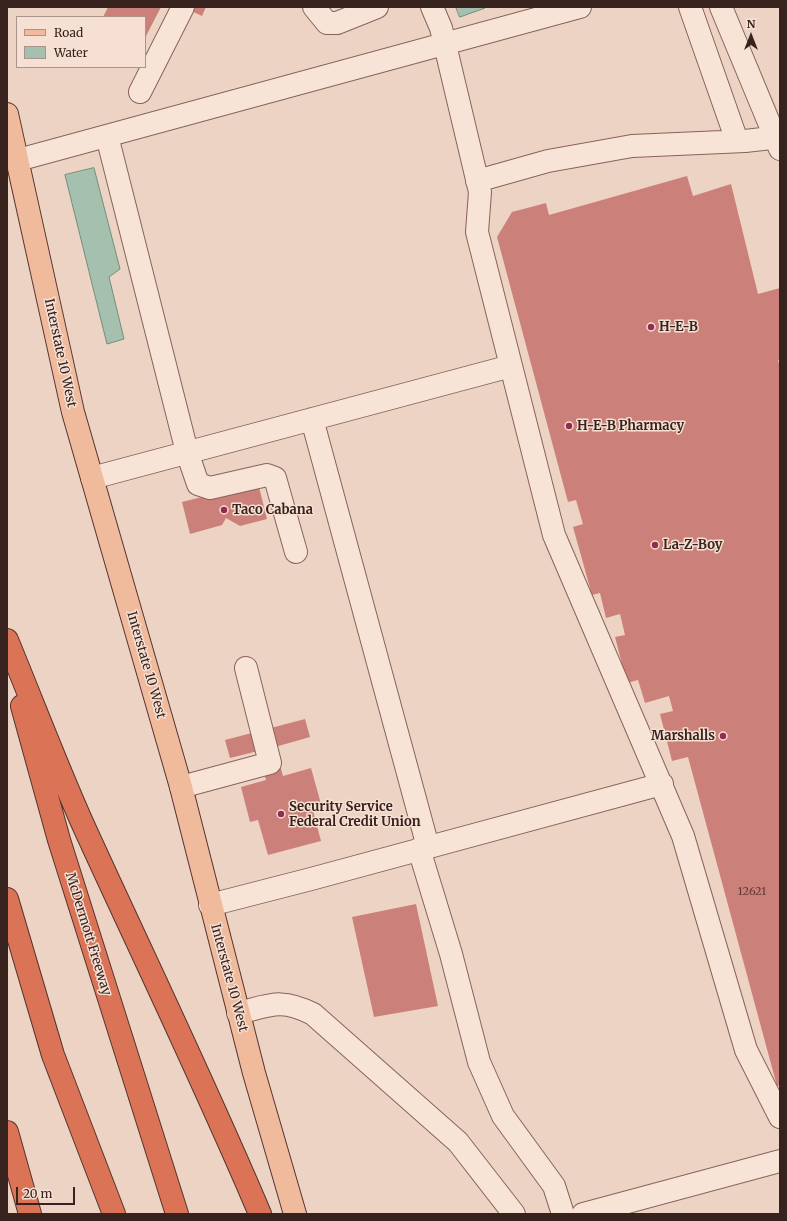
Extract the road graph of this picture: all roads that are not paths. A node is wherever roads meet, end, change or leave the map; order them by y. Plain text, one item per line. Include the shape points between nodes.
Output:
1 (183, 7) edge
2 (314, 7) edge
3 (377, 7) edge
4 (432, 7) edge
5 (580, 7) edge
6 (690, 7) edge
7 (722, 7) edge
8 (445, 45) junction
9 (140, 92) dead end
10 (7, 114) edge
11 (107, 136) junction
12 (737, 141) junction
13 (779, 142) edge
14 (18, 160) junction
15 (477, 181) junction
16 (511, 366) junction
17 (312, 419) junction
18 (187, 452) junction
19 (92, 478) junction
20 (296, 552) dead end
21 (7, 640) edge
22 (7, 652) edge
23 (246, 668) dead end
24 (662, 784) junction
25 (181, 787) junction
26 (423, 848) junction
27 (7, 899) edge
28 (210, 905) junction
29 (238, 1013) junction
30 (780, 1117) edge
31 (7, 1132) edge
32 (780, 1161) edge
33 (30, 1214) edge
34 (114, 1214) edge
35 (177, 1214) edge
36 (260, 1214) edge
37 (294, 1214) edge
38 (514, 1214) edge
39 (564, 1214) edge
40 (583, 1214) edge

1 - 9 lane
2 - 3 lane via 327,23 337,23
4 - 8 lane
5 - 8 lane
6 - 12 lane
7 - 13 lane
8 - 11 lane
8 - 15 lane
10 - 14 main road, Interstate 10 West
11 - 14 lane
11 - 18 lane
12 - 13 lane
12 - 15 lane via 632,146 548,161
14 - 19 main road, Interstate 10 West via 73,412
15 - 16 lane via 480,192 477,232
16 - 17 lane
16 - 24 lane via 554,535
17 - 18 lane
17 - 26 lane
18 - 19 lane
18 - 20 lane via 198,484 210,488 267,475 275,478
19 - 25 main road, Interstate 10 West
21 - 36 highway via 85,829 187,1046
22 - 35 highway, McDermott Freeway via 59,840
23 - 25 lane via 270,763
24 - 26 lane
24 - 30 lane via 683,836 746,1050
25 - 28 main road, Interstate 10 West
26 - 28 lane
26 - 39 lane via 479,1062 503,1116 554,1186
27 - 34 highway via 52,1055
28 - 29 main road, Interstate 10 West
29 - 37 main road, Interstate 10 West
29 - 38 lane via 277,1003 296,1005 313,1014 458,1142
31 - 33 highway
32 - 40 lane

